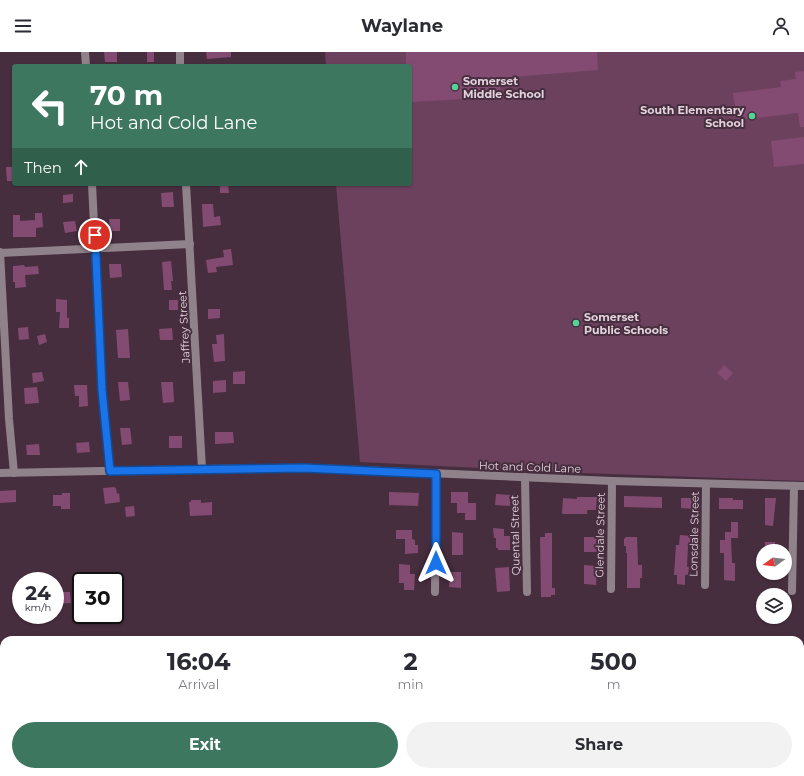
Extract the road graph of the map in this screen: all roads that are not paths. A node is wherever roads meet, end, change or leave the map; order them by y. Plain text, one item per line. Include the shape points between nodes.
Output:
1 (85, 52) edge
2 (180, 52) edge
3 (86, 64) edge
4 (180, 64) edge
5 (92, 186) edge
6 (186, 186) edge
7 (190, 244) junction
8 (96, 249) junction
9 (0, 253) edge
10 (202, 469) junction
11 (110, 471) junction
12 (0, 473) edge
13 (14, 473) junction
14 (436, 474) junction
15 (525, 478) junction
16 (612, 481) junction
17 (706, 484) junction
18 (804, 486) edge
19 (794, 487) junction
20 (705, 585) dead end
21 (611, 590) dead end
22 (792, 591) dead end
23 (436, 592) dead end
24 (527, 592) dead end

1 - 3 street
2 - 4 street
5 - 8 street
6 - 7 street, Jaffrey Street
7 - 8 street
7 - 10 street, Jaffrey Street
8 - 9 street
8 - 11 street via 102,390
9 - 13 street
10 - 11 street, Hot and Cold Lane
10 - 14 street, Hot and Cold Lane via 323,468
11 - 13 street, Hot and Cold Lane
12 - 13 street, Hot and Cold Lane
14 - 15 street, Hot and Cold Lane
14 - 23 street
15 - 16 street, Hot and Cold Lane
15 - 24 street, Quental Street
16 - 17 street, Hot and Cold Lane
16 - 21 street, Glendale Street
17 - 19 street, Hot and Cold Lane
17 - 20 street, Lonsdale Street
18 - 19 street, Hot and Cold Lane
19 - 22 street

